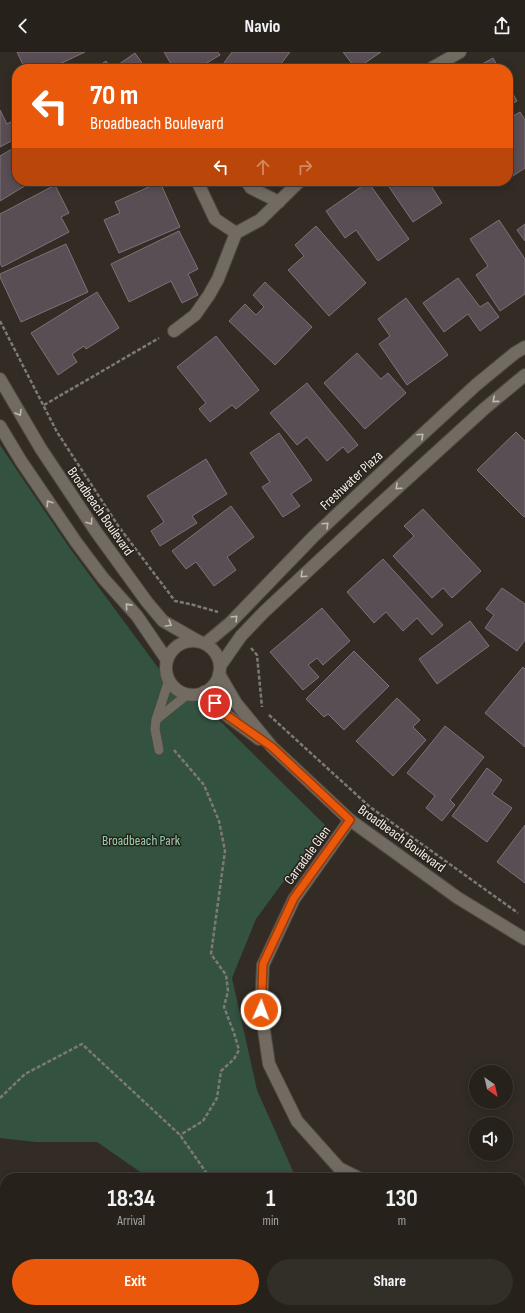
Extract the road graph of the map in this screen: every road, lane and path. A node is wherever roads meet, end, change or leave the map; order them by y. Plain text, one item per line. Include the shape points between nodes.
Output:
1 (460, 52) edge
2 (439, 64) edge
3 (198, 186) edge
4 (250, 186) edge
5 (295, 186) edge
6 (279, 202) junction
7 (236, 233) junction
8 (174, 331) joint
9 (525, 347) edge
10 (525, 375) edge
11 (0, 379) edge
12 (44, 405) dead end
13 (0, 426) edge
14 (202, 642) junction
15 (167, 660) junction
16 (220, 670) junction
17 (169, 680) junction
18 (204, 692) junction
19 (188, 694) junction
20 (156, 720) junction
21 (170, 746) dead end
22 (272, 747) junction
23 (159, 750) dead end
24 (350, 820) junction
25 (525, 939) edge
26 (0, 1098) edge
27 (180, 1135) junction
28 (207, 1173) edge
29 (349, 1173) edge

1 - 2 street
3 - 7 street via 215,219
4 - 6 street
5 - 6 street
6 - 7 street via 260,220
7 - 8 street via 209,295 195,315
8 - 12 path
14 -> 9 street, Freshwater Plaza via 230,623 314,536 476,385
10 -> 16 street via 387,497 264,612 241,636
11 -> 14 street, Broadbeach Boulevard via 41,449 147,602 163,620
15 -> 13 street via 137,616 103,578 76,542
14 - 15 street via 185,642 177,646
14 - 16 street via 215,651
15 - 17 street
16 - 18 street via 214,685
16 - 22 street, Broadbeach Boulevard via 236,703
17 - 19 street via 176,688
17 - 20 lane
18 - 19 street via 197,695
18 - 22 street, Broadbeach Boulevard via 225,714
19 - 20 lane
20 - 23 lane
21 - 27 path via 204,785 219,821 225,851 211,954 226,975 228,991 224,1007 239,1050 221,1072 217,1098 203,1121
22 - 24 street, Broadbeach Boulevard
24 - 25 street, Broadbeach Boulevard via 458,898
24 - 29 street, Carradale Glen via 294,898 263,964 261,1010 269,1064 297,1121 339,1168
26 - 27 path via 24,1074 82,1044
27 - 28 path

